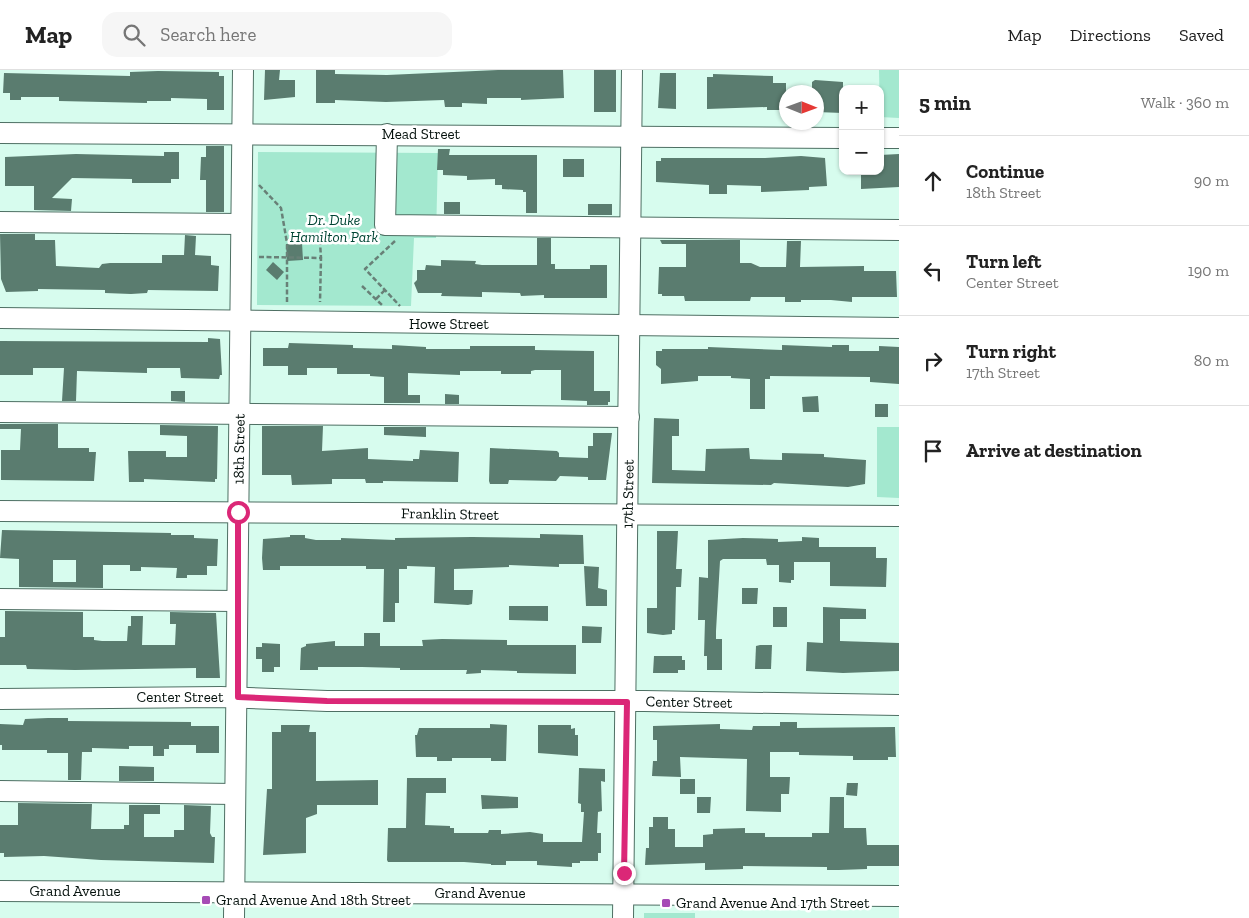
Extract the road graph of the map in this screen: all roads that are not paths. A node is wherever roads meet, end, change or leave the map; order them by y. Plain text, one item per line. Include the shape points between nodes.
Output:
1 (243, 70) edge
2 (632, 70) edge
3 (242, 132) junction
4 (0, 133) edge
5 (387, 134) junction
6 (632, 136) junction
7 (839, 138) edge
8 (884, 138) edge
9 (899, 138) edge
10 (0, 222) edge
11 (241, 224) junction
12 (631, 228) junction
13 (899, 230) edge
14 (0, 318) edge
15 (240, 322) junction
16 (630, 326) junction
17 (899, 328) edge
18 (0, 412) edge
19 (239, 414) junction
20 (629, 417) junction
21 (0, 511) edge
22 (238, 512) junction
23 (628, 516) junction
24 (899, 516) edge
25 (0, 599) edge
26 (237, 601) junction
27 (238, 697) junction
28 (0, 699) edge
29 (627, 702) junction
30 (899, 705) edge
31 (0, 791) edge
32 (235, 794) junction
33 (0, 890) edge
34 (234, 890) junction
35 (623, 894) junction
36 (899, 896) edge
37 (234, 918) edge
38 (623, 918) edge

1 - 3 street, 18th Street
2 - 6 street, 17th Street
3 - 4 street, Mead Street
3 - 5 street, Mead Street
3 - 11 street, 18th Street
5 - 6 street, Mead Street
5 - 12 street via 386,225
6 - 7 street, Mead Street
6 - 12 street, 17th Street
8 - 9 street
10 - 11 street
11 - 15 street, 18th Street
12 - 13 street
12 - 16 street, 17th Street
14 - 15 street, Howe Street
15 - 16 street, Howe Street
15 - 19 street, 18th Street
16 - 17 street, Howe Street
16 - 20 street, 17th Street
18 - 19 street
19 - 20 street
19 - 22 street, 18th Street
20 - 23 street, 17th Street
21 - 22 street, Franklin Street
22 - 23 street, Franklin Street
22 - 26 street, 18th Street
23 - 24 street, Franklin Street
23 - 29 street, 17th Street
25 - 26 street
26 - 27 street, 18th Street
27 - 28 street, Center Street
27 - 29 street, Center Street via 337,701
27 - 32 street, 18th Street
29 - 30 street, Center Street
29 - 35 street, 17th Street
31 - 32 street
32 - 34 street, 18th Street
33 - 34 street, Grand Avenue
34 - 35 street, Grand Avenue
34 - 37 street, 18th Street
35 - 36 street, Grand Avenue
35 - 38 street, 17th Street

